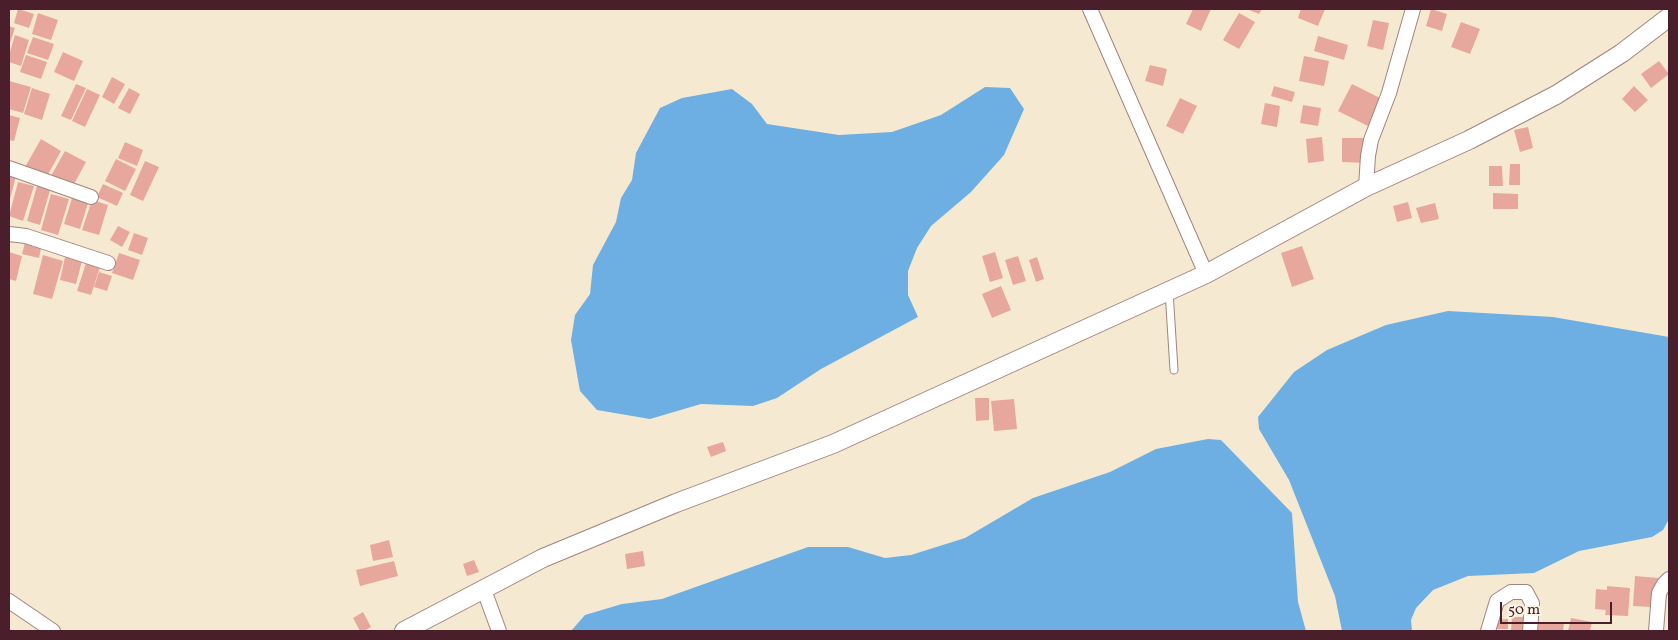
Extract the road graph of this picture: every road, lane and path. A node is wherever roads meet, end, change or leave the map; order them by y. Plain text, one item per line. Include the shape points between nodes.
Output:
1 (1091, 9) edge
2 (1413, 9) edge
3 (1669, 17) edge
4 (9, 168) edge
5 (1366, 188) junction
6 (91, 197) dead end
7 (9, 234) edge
8 (108, 263) dead end
9 (1206, 274) junction
10 (1169, 290) junction
11 (1174, 370) dead end
12 (1669, 579) edge
13 (484, 590) junction
14 (9, 601) edge
15 (53, 631) edge
16 (404, 631) edge
17 (499, 631) edge
18 (1488, 631) edge
19 (1530, 631) edge
20 (1656, 631) edge

1 - 9 street
2 - 5 street via 1389,94 1371,140
3 - 5 street via 1622,53 1556,95
4 - 6 street
5 - 9 street
7 - 8 street via 26,236
9 - 10 street
10 - 11 lane
10 - 13 street via 833,444 676,503 543,558
12 - 20 street via 1659,593
13 - 16 street
13 - 17 street
14 - 15 street
18 - 19 street via 1497,602 1511,592 1526,592 1532,604

